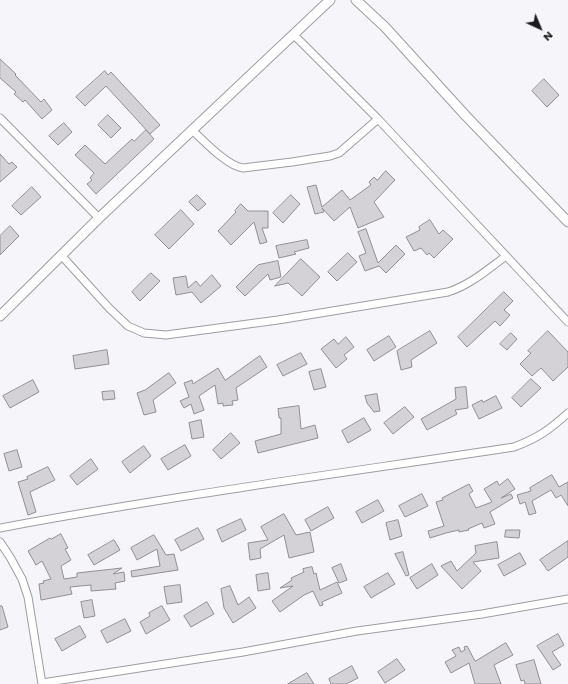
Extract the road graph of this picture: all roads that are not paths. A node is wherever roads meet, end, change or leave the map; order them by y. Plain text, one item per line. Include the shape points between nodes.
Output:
1 (330, 0) edge
2 (356, 0) edge
3 (294, 35) junction
4 (0, 118) edge
5 (378, 119) junction
6 (192, 130) junction
7 (99, 218) junction
8 (568, 222) edge
9 (61, 255) junction
10 (506, 256) junction
11 (0, 316) edge
12 (568, 322) edge
13 (568, 413) edge
14 (0, 528) edge
15 (0, 542) edge
16 (568, 599) edge
17 (42, 684) edge

1 - 3 street
2 - 8 street via 385,27
3 - 5 street
3 - 6 street
4 - 7 street
5 - 6 street via 339,153 243,168 229,163
5 - 10 street
6 - 7 street
7 - 9 street
9 - 10 street via 128,326 144,333 166,335 278,320 448,292 475,280
9 - 11 street
10 - 12 street
13 - 14 street via 534,440 514,448 309,477
15 - 17 street via 22,579 28,598
16 - 17 street via 357,631

